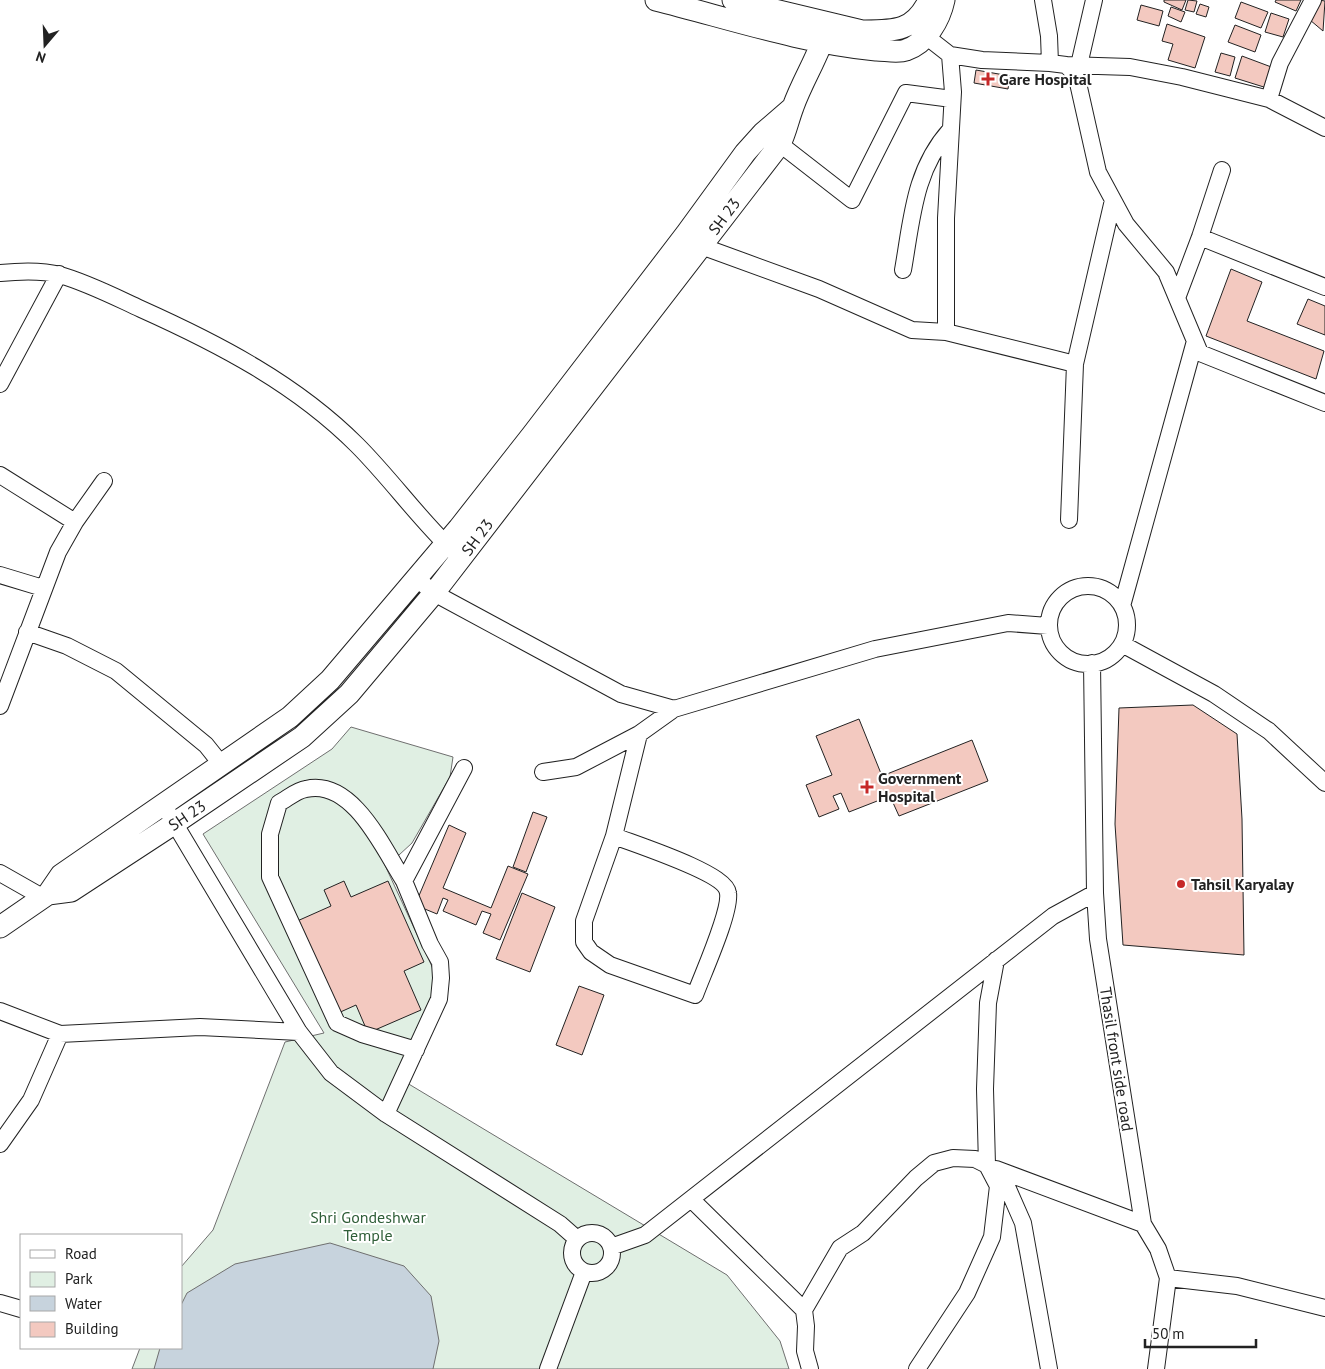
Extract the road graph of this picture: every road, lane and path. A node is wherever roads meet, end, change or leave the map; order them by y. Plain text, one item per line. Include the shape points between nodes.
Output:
1 (656, 0) edge
2 (733, 0) edge
3 (1042, 0) edge
4 (1094, 0) edge
5 (1313, 0) edge
6 (933, 3) edge
7 (918, 30) junction
8 (826, 33) junction
9 (950, 55) junction
10 (1065, 64) junction
11 (952, 99) junction
12 (1269, 99) junction
13 (792, 108) junction
14 (1325, 128) edge
15 (950, 130) junction
16 (780, 144) junction
17 (1222, 170) dead end
18 (731, 190) junction
19 (1113, 200) junction
20 (1200, 237) junction
21 (693, 240) junction
22 (903, 270) dead end
23 (0, 273) edge
24 (59, 274) junction
25 (1325, 287) edge
26 (1177, 298) junction
27 (946, 332) junction
28 (1195, 341) junction
29 (1075, 364) junction
30 (0, 384) edge
31 (1325, 403) edge
32 (560, 414) junction
33 (0, 475) edge
34 (104, 481) dead end
35 (1069, 520) dead end
36 (75, 522) junction
37 (445, 544) junction
38 (461, 559) junction
39 (0, 575) edge
40 (416, 578) junction
41 (43, 588) junction
42 (434, 593) junction
43 (1122, 606) junction
44 (1048, 626) junction
45 (27, 632) junction
46 (1122, 644) junction
47 (1092, 663) junction
48 (0, 706) edge
49 (674, 709) junction
50 (638, 734) junction
51 (255, 742) junction
52 (268, 761) junction
53 (222, 765) junction
54 (464, 768) dead end
55 (543, 772) dead end
56 (1325, 783) edge
57 (163, 806) junction
58 (175, 824) junction
59 (614, 836) junction
60 (100, 861) junction
61 (0, 874) edge
62 (404, 881) junction
63 (1095, 893) junction
64 (46, 896) junction
65 (0, 927) edge
66 (996, 960) junction
67 (0, 1011) edge
68 (299, 1032) junction
69 (60, 1034) junction
70 (416, 1050) junction
71 (386, 1114) junction
72 (0, 1144) edge
73 (987, 1165) junction
74 (691, 1199) junction
75 (1142, 1224) junction
76 (577, 1239) junction
77 (611, 1247) junction
78 (584, 1272) junction
79 (1168, 1278) junction
80 (0, 1303) edge
81 (1325, 1308) edge
82 (20, 1309) edge
83 (804, 1310) junction
84 (548, 1369) edge
85 (810, 1369) edge
86 (917, 1369) edge
87 (1049, 1369) edge
88 (1156, 1369) edge

1 - 8 main road
2 - 8 main road
3 - 10 street via 1049,36
4 - 10 street
5 - 12 street via 1280,63
6 - 7 main road
7 - 8 main road via 919,43 906,50 862,48
7 - 9 street
8 - 13 main road, SH 23
9 - 10 street
9 - 11 street
10 - 12 street via 1130,67
10 - 19 street via 1078,83 1098,172
11 - 15 street
11 - 16 street via 906,92 852,200
12 - 14 street
13 - 16 main road, SH 23 via 787,131
13 - 18 main road via 763,132
15 - 22 street via 936,147 919,182
15 - 27 street
16 - 18 main road, SH 23
17 - 20 street
18 - 21 main road
19 - 26 street via 1126,224 1166,272
19 - 29 street
20 - 25 street
20 - 26 street
21 - 27 street via 819,289 912,330
21 - 32 main road
23 - 24 street
24 - 30 street
24 - 37 street via 200,338 305,398 357,445
26 - 28 street
27 - 29 street
28 - 31 street via 1200,353
28 - 43 street
29 - 35 street
32 - 37 main road
32 - 38 main road, SH 23
33 - 36 street
34 - 36 street
36 - 41 street
37 - 38 street
37 - 40 main road
38 - 42 main road, SH 23
39 - 41 street
40 - 42 street
40 - 51 main road via 330,680 290,717
41 - 45 street
42 - 49 street via 621,694
42 - 52 main road, SH 23 via 349,694 302,737
43 - 44 street via 1103,589 1077,587 1056,601
43 - 46 street via 1126,632
44 - 47 street via 1058,650 1080,663
44 - 49 street via 1008,623 875,649
45 - 48 street
45 - 53 street via 67,646 116,671 206,746
46 - 47 street via 1109,656
46 - 56 street via 1214,694 1269,731
47 - 63 street, Thasil front side road
49 - 50 street
50 - 55 street via 576,767
50 - 59 street
51 - 52 main road
51 - 53 main road
52 - 58 main road, SH 23
53 - 57 main road
54 - 62 street
57 - 58 street
57 - 60 main road
58 - 60 main road, SH 23
58 - 68 street
59 - 59 street via 706,871 724,883 728,892 726,911 695,995 610,965 591,952 584,942 584,921
60 - 64 main road via 61,875
61 - 64 street
62 - 70 street via 440,962 439,999
62 - 70 street via 372,827 342,796 316,788 304,789 279,804 270,834 270,877 338,1023 362,1034
63 - 66 street via 1053,916
63 - 75 street, Thasil front side road via 1098,939
64 - 65 main road
66 - 73 street via 988,1003
66 - 74 street
67 - 69 street
68 - 69 street via 200,1027
68 - 71 street via 331,1072
69 - 72 street via 31,1100
70 - 71 street
71 - 76 street via 560,1224
73 - 75 street
73 - 83 street via 975,1159 953,1158 934,1163 863,1233 840,1248
73 - 86 street via 998,1186 992,1237 967,1293
73 - 87 street via 1005,1182 1023,1223
74 - 77 street via 645,1235
74 - 83 street
75 - 79 street via 1158,1248
76 - 77 street via 585,1234 599,1234
76 - 78 street via 571,1256
77 - 78 street via 612,1255 607,1266 596,1273
78 - 84 street
79 - 81 street via 1237,1286
79 - 88 street
80 - 82 street
83 - 85 street via 805,1351

